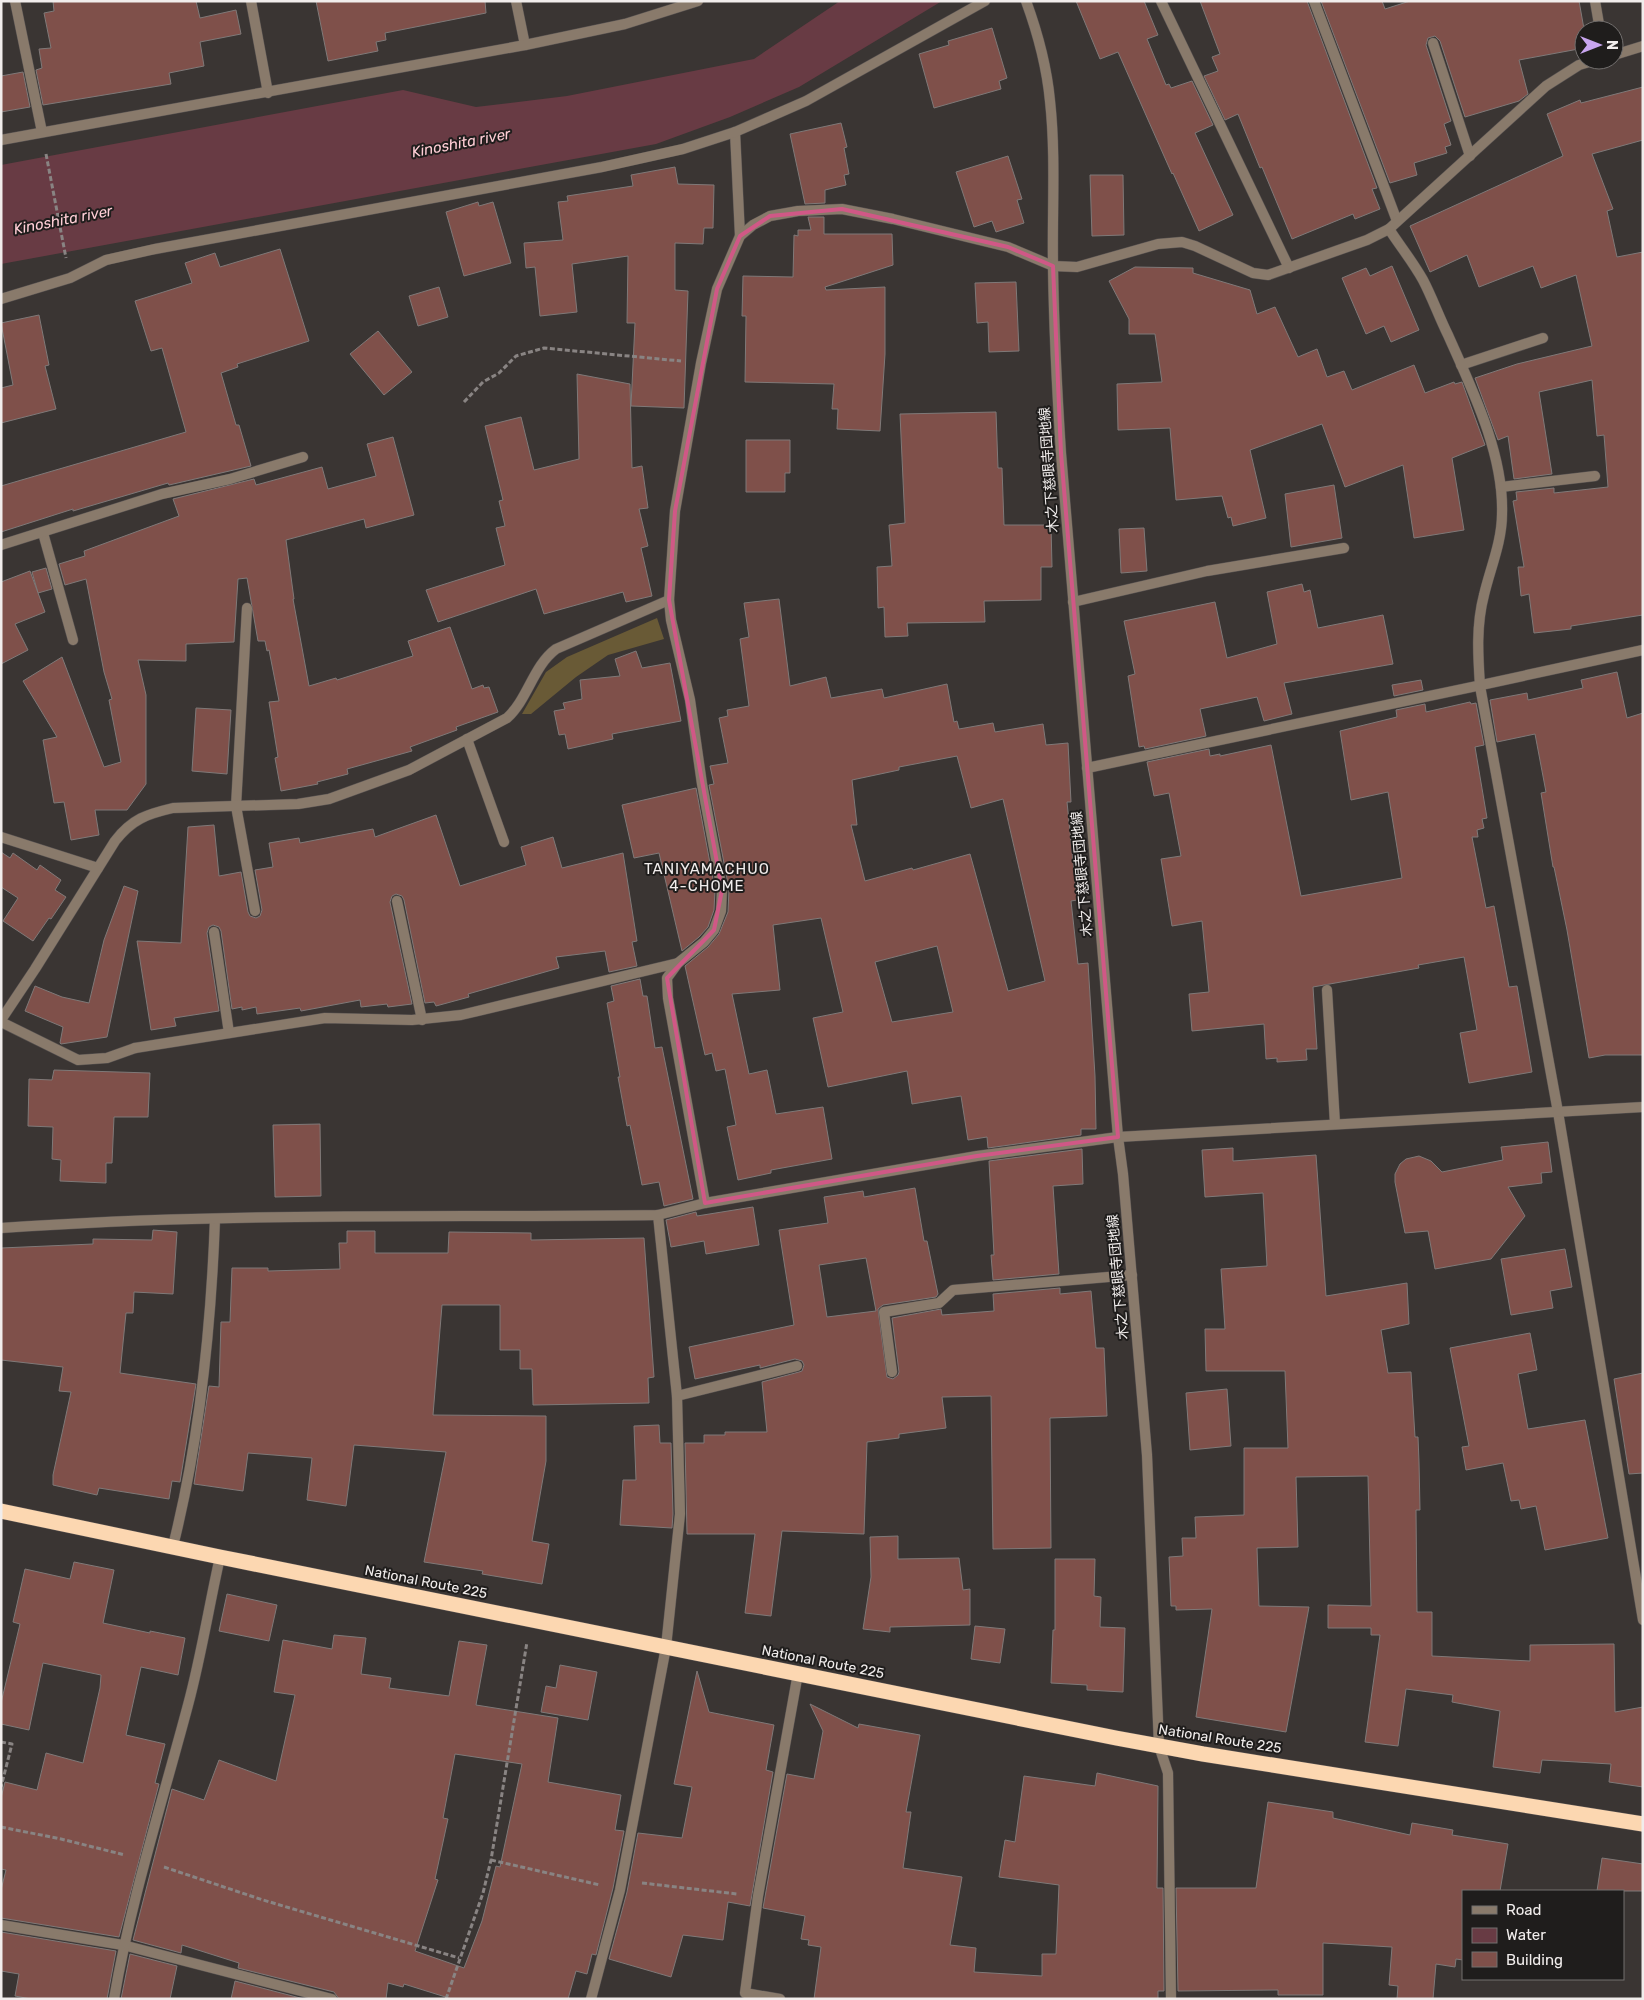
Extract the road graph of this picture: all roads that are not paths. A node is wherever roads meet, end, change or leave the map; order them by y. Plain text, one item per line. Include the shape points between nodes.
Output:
1 (15, 1) edge
2 (251, 1) edge
3 (516, 1) edge
4 (698, 1) edge
5 (985, 1) edge
6 (1026, 1) edge
7 (1161, 1) edge
8 (1314, 1) edge
9 (1594, 1) edge
10 (1598, 20) edge
11 (1433, 42) dead end
12 (525, 45) junction
13 (1643, 46) edge
14 (1624, 51) edge
15 (1574, 68) edge
16 (268, 93) junction
17 (42, 132) junction
18 (735, 132) junction
19 (1, 140) edge
20 (1470, 156) junction
21 (1397, 221) junction
22 (1389, 229) junction
23 (740, 236) junction
24 (1053, 266) junction
25 (1289, 268) junction
26 (1, 299) edge
27 (1543, 338) dead end
28 (1461, 365) junction
29 (303, 458) dead end
30 (1595, 476) dead end
31 (1501, 487) junction
32 (43, 532) junction
33 (1, 545) edge
34 (1344, 548) dead end
35 (669, 600) junction
36 (1073, 602) junction
37 (247, 608) dead end
38 (73, 640) dead end
39 (1643, 650) edge
40 (1480, 686) junction
41 (467, 739) junction
42 (1087, 768) junction
43 (236, 806) junction
44 (1, 837) edge
45 (504, 842) dead end
46 (98, 868) junction
47 (397, 901) dead end
48 (255, 911) dead end
49 (214, 932) dead end
50 (678, 963) junction
51 (1327, 990) dead end
52 (422, 1020) junction
53 (1, 1021) edge
54 (229, 1033) junction
55 (1643, 1107) edge
56 (1558, 1112) junction
57 (1335, 1124) junction
58 (1118, 1137) junction
59 (705, 1203) junction
60 (658, 1215) junction
61 (215, 1219) junction
62 (1, 1228) edge
63 (1132, 1275) junction
64 (797, 1366) dead end
65 (892, 1372) dead end
66 (677, 1396) junction
67 (1, 1511) edge
68 (173, 1546) junction
69 (220, 1557) junction
70 (1643, 1620) edge
71 (666, 1647) junction
72 (798, 1673) junction
73 (1159, 1746) junction
74 (1643, 1824) edge
75 (1, 1925) edge
76 (123, 1945) junction
77 (114, 1999) edge
78 (332, 1999) edge
79 (591, 1999) edge
80 (780, 1999) edge
81 (1171, 1999) edge

1 - 17 street
2 - 16 street
3 - 12 street
4 - 12 street via 625,24
5 - 18 street via 806,101
6 - 24 street, 木之下慈眼寺団地線 via 1035,26 1050,100 1054,181
7 - 25 street
8 - 21 street
9 - 10 street
11 - 20 street
12 - 16 street
13 - 14 street
15 - 20 street via 1546,86
16 - 17 street
17 - 19 street
18 - 23 street
18 - 26 street via 683,149 602,167 106,260 70,278
20 - 21 street
21 - 22 street
22 - 25 street
22 - 28 street via 1422,279
23 - 24 street via 770,216 842,209 1008,247
23 - 35 street via 716,289 701,363 675,511
24 - 25 street via 1076,267 1158,244 1182,242 1253,273 1268,275
24 - 36 street, 木之下慈眼寺団地線 via 1060,434
27 - 28 street
28 - 31 street via 1489,435
29 - 32 street via 162,494
30 - 31 street
31 - 40 street via 1501,529 1480,620
32 - 33 street
32 - 38 street
34 - 36 street via 1207,571
35 - 41 street via 556,649 542,663 514,711
35 - 50 street via 690,700 722,890 714,930
36 - 42 street, 木之下慈眼寺団地線
37 - 43 street
39 - 40 street
40 - 42 street
40 - 56 street
41 - 43 street via 409,770 329,799 298,804
41 - 45 street
42 - 58 street, 木之下慈眼寺団地線
43 - 46 street via 173,808 145,816 124,829
43 - 48 street
44 - 46 street
46 - 53 street
47 - 52 street
49 - 54 street
50 - 52 street via 461,1015
50 - 59 street via 667,978 668,998
51 - 57 street
52 - 54 street via 325,1018
53 - 54 street via 78,1060 107,1058 135,1048
55 - 56 street
56 - 57 street
56 - 70 street
57 - 58 street
58 - 59 street via 977,1156
58 - 63 street, 木之下慈眼寺団地線
59 - 60 street
60 - 61 street
60 - 66 street
61 - 62 street
61 - 68 street via 212,1297 204,1373 196,1434
63 - 65 street via 953,1290 939,1303 884,1312
63 - 73 street, 木之下慈眼寺団地線 via 1146,1455
64 - 66 street
66 - 71 street via 680,1514
67 - 68 highway, National Route 225
68 - 69 highway, National Route 225
69 - 71 highway, National Route 225
69 - 76 street via 189,1703
71 - 72 highway, National Route 225
71 - 79 street via 621,1885
72 - 73 highway, National Route 225
72 - 80 street via 758,1896 745,1993
73 - 74 highway, National Route 225
73 - 81 street, 木之下慈眼寺団地線 via 1168,1773
75 - 76 street
76 - 77 street
76 - 78 street

